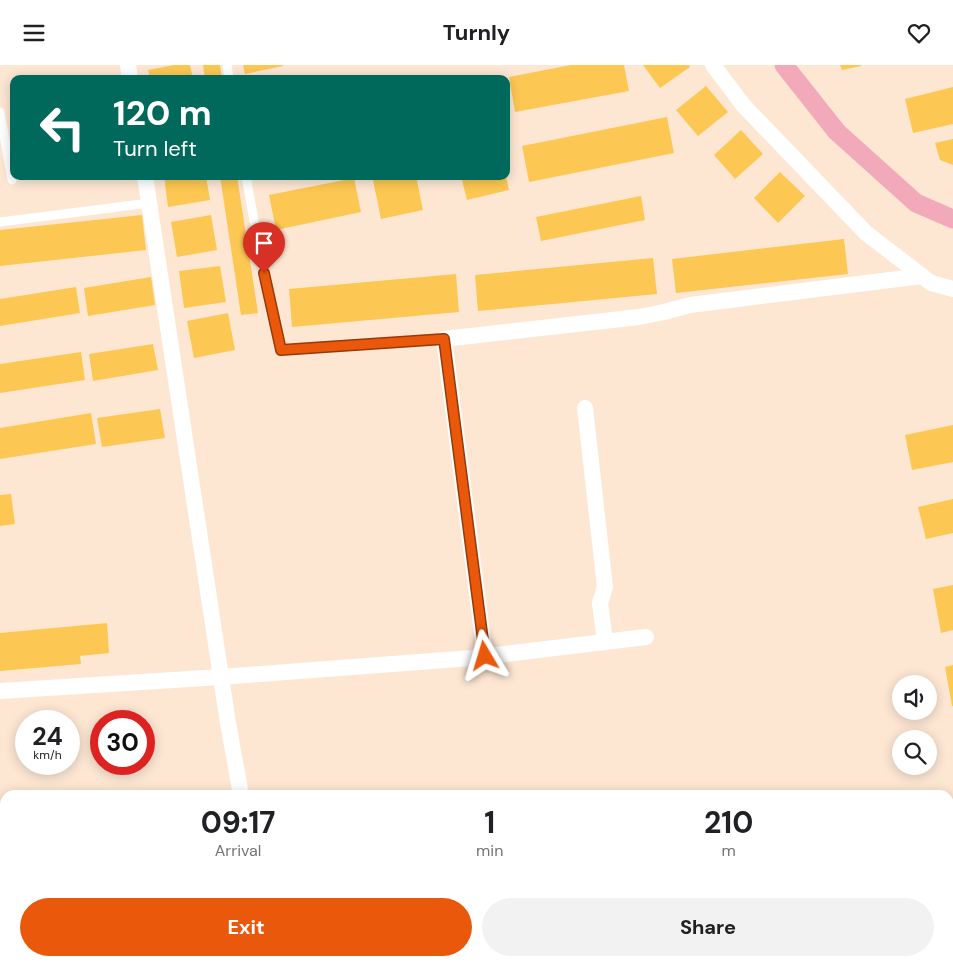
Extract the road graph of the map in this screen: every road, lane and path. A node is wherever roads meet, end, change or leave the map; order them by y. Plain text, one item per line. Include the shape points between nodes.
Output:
1 (713, 65) edge
2 (0, 112) edge
3 (10, 169) edge
4 (146, 180) edge
5 (247, 180) edge
6 (149, 203) junction
7 (0, 222) edge
8 (922, 276) junction
9 (953, 289) edge
10 (444, 339) junction
11 (585, 408) dead end
12 (646, 637) dead end
13 (606, 642) junction
14 (485, 656) junction
15 (221, 677) junction
16 (0, 691) edge
17 (240, 790) edge

1 - 8 street via 743,105 866,233
2 - 3 lane
4 - 6 street
5 - 10 lane via 281,350
6 - 7 lane
6 - 15 street
8 - 9 street via 931,283
8 - 10 street via 690,305 639,317
10 - 14 street
11 - 13 street via 605,587 600,603
12 - 13 street
13 - 14 street
14 - 15 street
15 - 16 street
15 - 17 street

